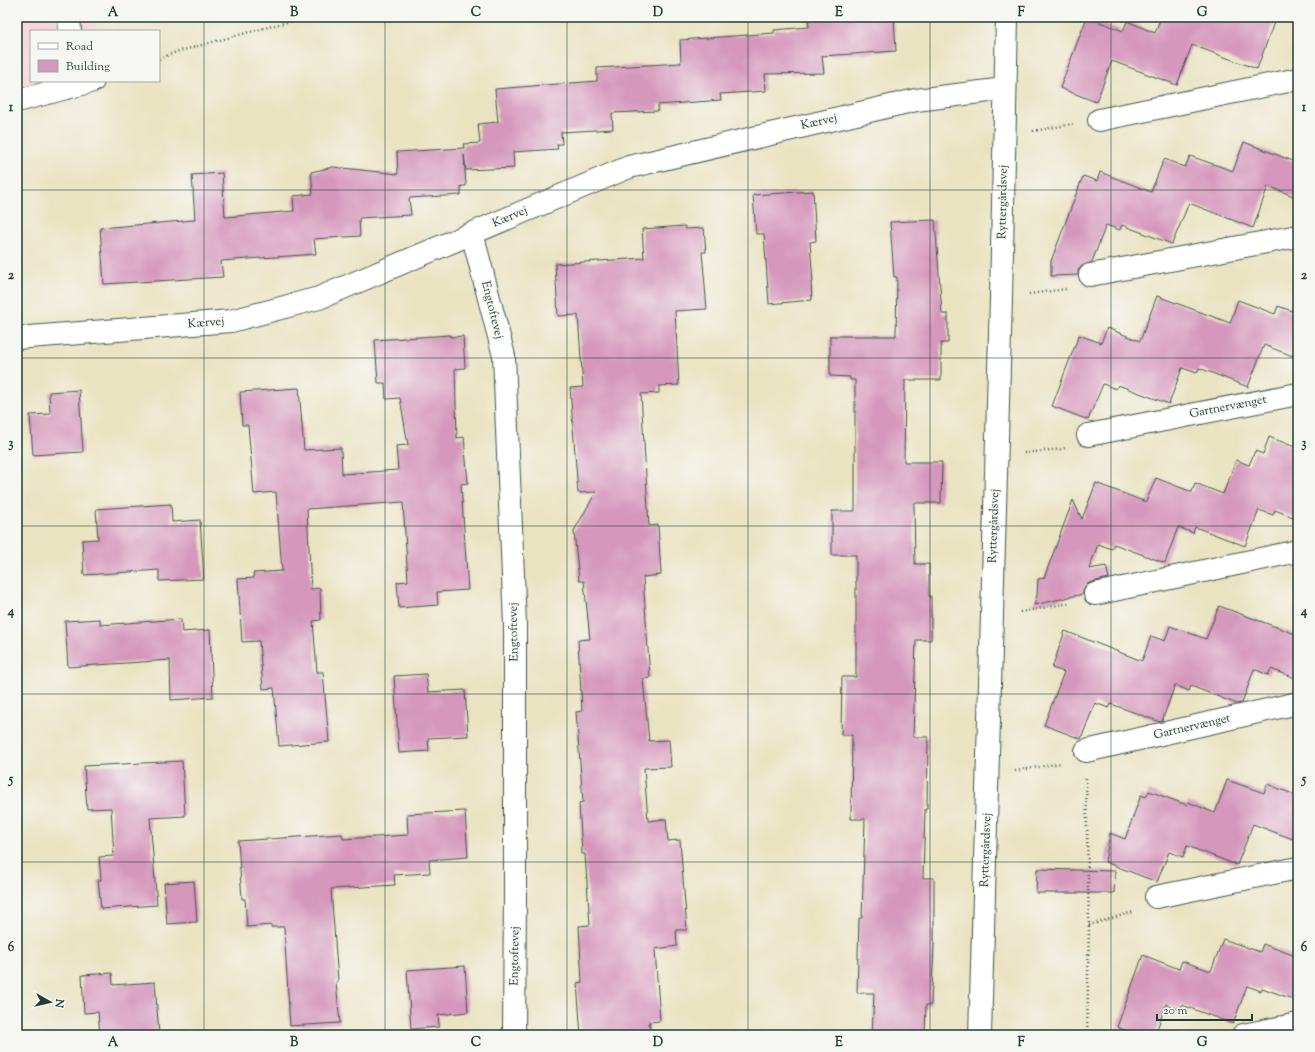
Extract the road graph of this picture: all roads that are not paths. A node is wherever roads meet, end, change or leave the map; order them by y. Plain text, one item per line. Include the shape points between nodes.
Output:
1 (69, 17) edge
2 (1007, 17) edge
3 (70, 30) edge
4 (1298, 79) edge
5 (80, 83) edge
6 (1005, 90) junction
7 (17, 101) edge
8 (1099, 120) road end
9 (472, 233) junction
10 (1298, 236) edge
11 (1090, 275) road end
12 (17, 338) edge
13 (1298, 394) edge
14 (1088, 435) road end
15 (1298, 551) edge
16 (1095, 594) road end
17 (1298, 703) edge
18 (1086, 751) road end
19 (1298, 868) edge
20 (1156, 897) road end
21 (1298, 1024) edge
22 (514, 1035) edge
23 (980, 1035) edge
24 (1243, 1035) edge

1 - 3 street
2 - 6 street, Ryttergårdsvej
4 - 8 street
5 - 7 street
6 - 9 street, Kærvej via 916,100 629,167
6 - 23 street, Ryttergårdsvej
9 - 12 street, Kærvej via 319,298 231,321
9 - 22 street, Engtoftevej via 504,356 515,625
10 - 11 street
13 - 14 street, Gartnervænget
15 - 16 street
17 - 18 street, Gartnervænget
19 - 20 street
21 - 24 street

